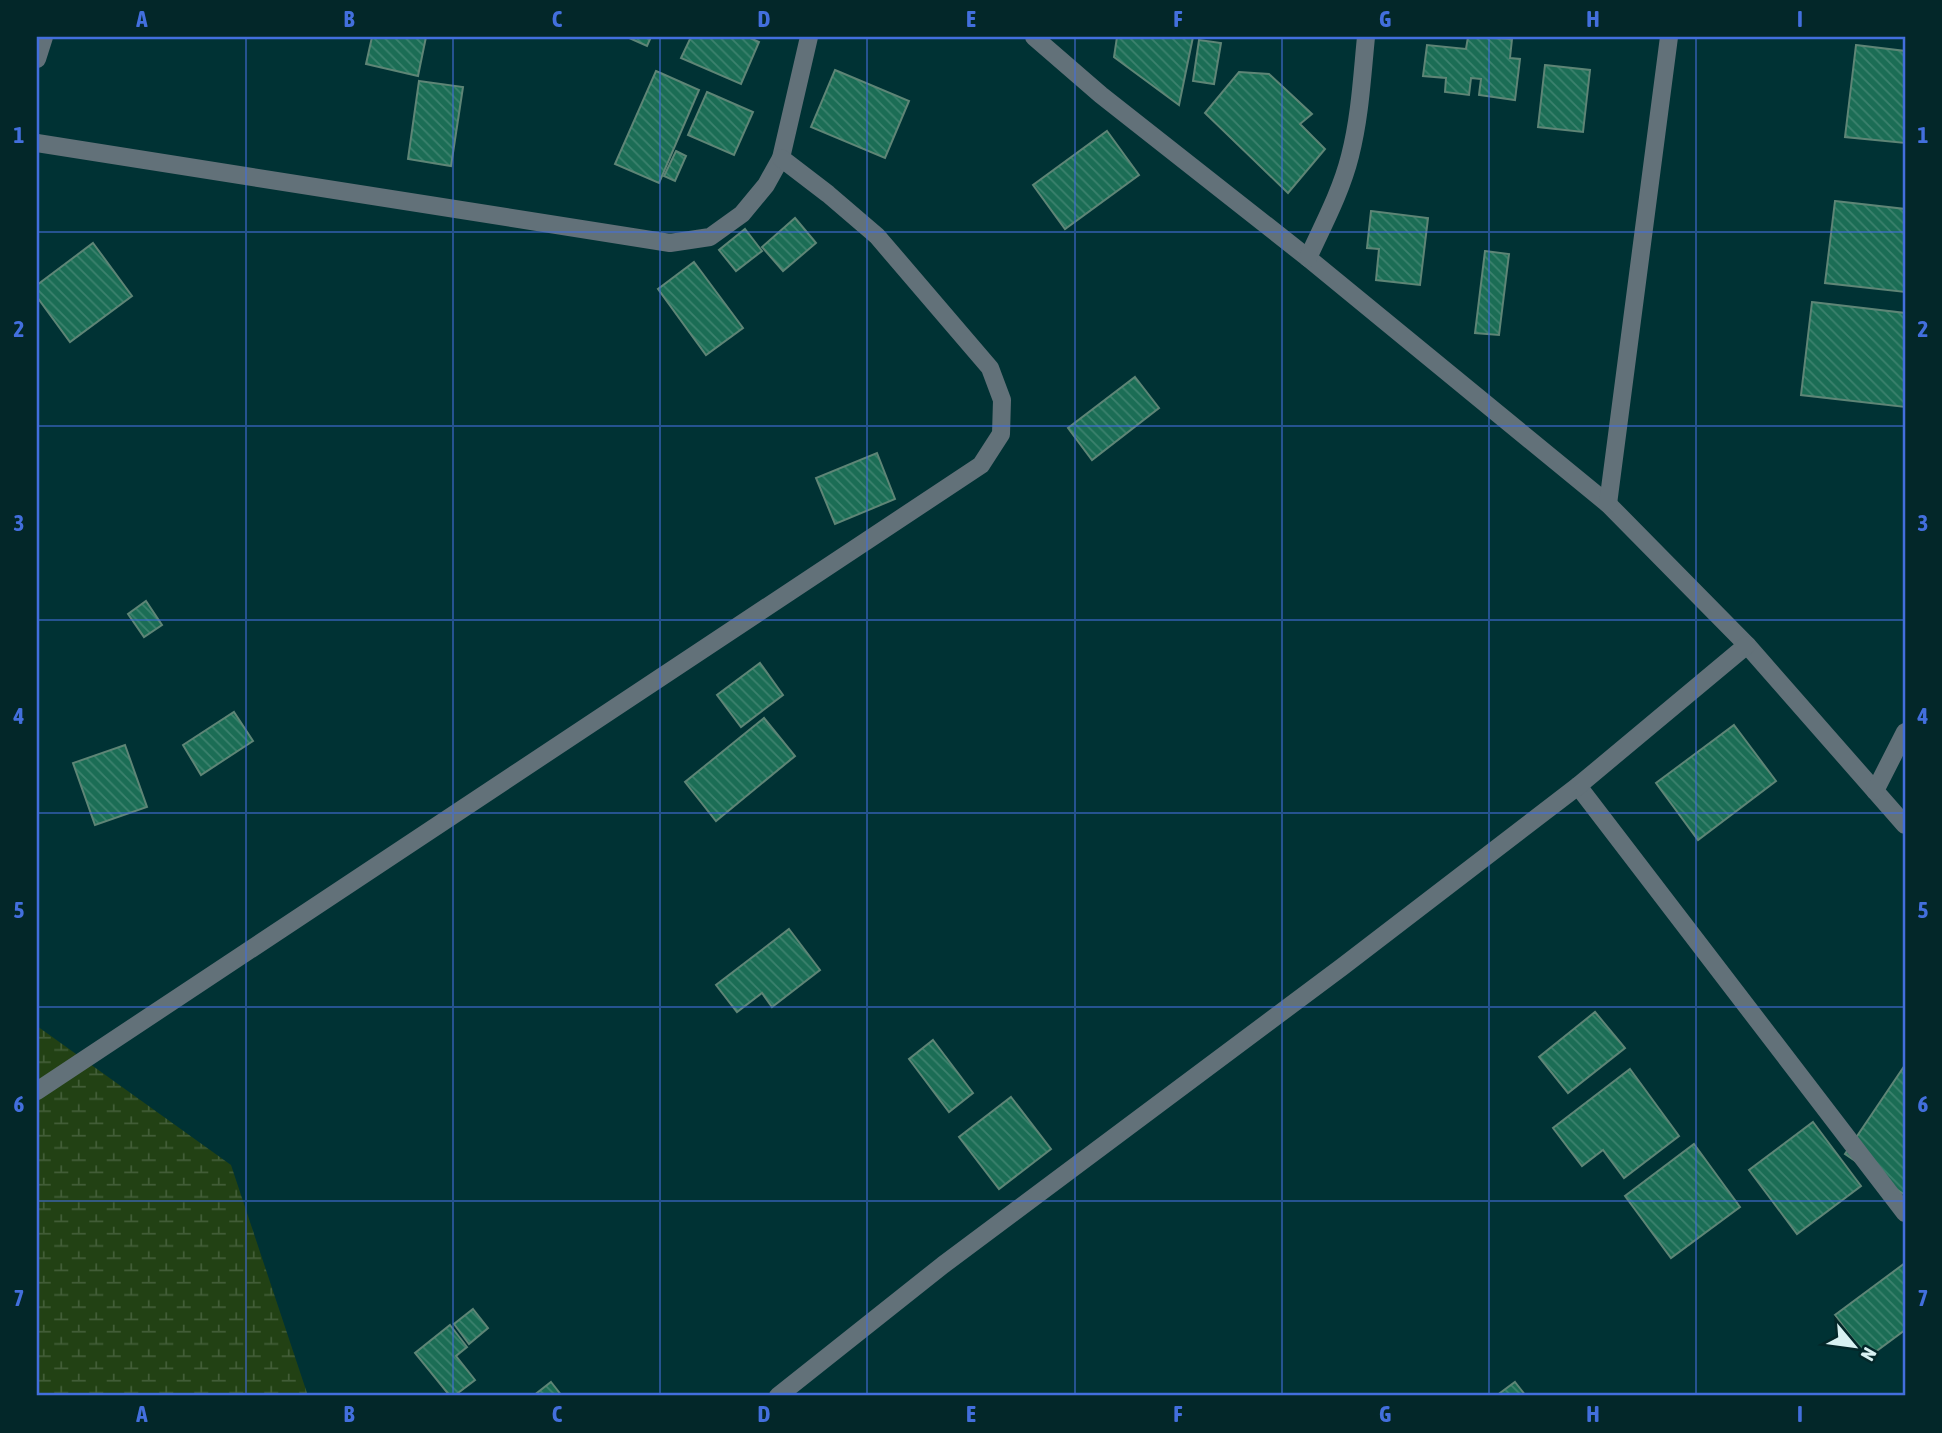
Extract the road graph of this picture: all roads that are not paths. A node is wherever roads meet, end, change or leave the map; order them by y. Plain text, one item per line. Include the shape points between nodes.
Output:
1 (44, 37) edge
2 (809, 37) edge
3 (1034, 37) edge
4 (1366, 37) edge
5 (1669, 37) edge
6 (37, 59) edge
7 (37, 143) edge
8 (782, 158) junction
9 (1308, 258) junction
10 (1608, 504) junction
11 (1747, 645) junction
12 (1905, 732) edge
13 (1578, 786) junction
14 (1875, 791) junction
15 (1905, 825) edge
16 (37, 1091) edge
17 (1905, 1213) edge
18 (778, 1396) edge

1 - 6 street
2 - 8 street
3 - 9 street
4 - 9 street via 1349,158
5 - 10 street
7 - 8 street via 670,243 710,237 742,214
8 - 16 street via 877,236 990,368 1002,400 1001,434 981,465
9 - 10 street
10 - 11 street
11 - 13 street
11 - 14 street
12 - 14 street
13 - 17 street
13 - 18 street via 943,1265
14 - 15 street

